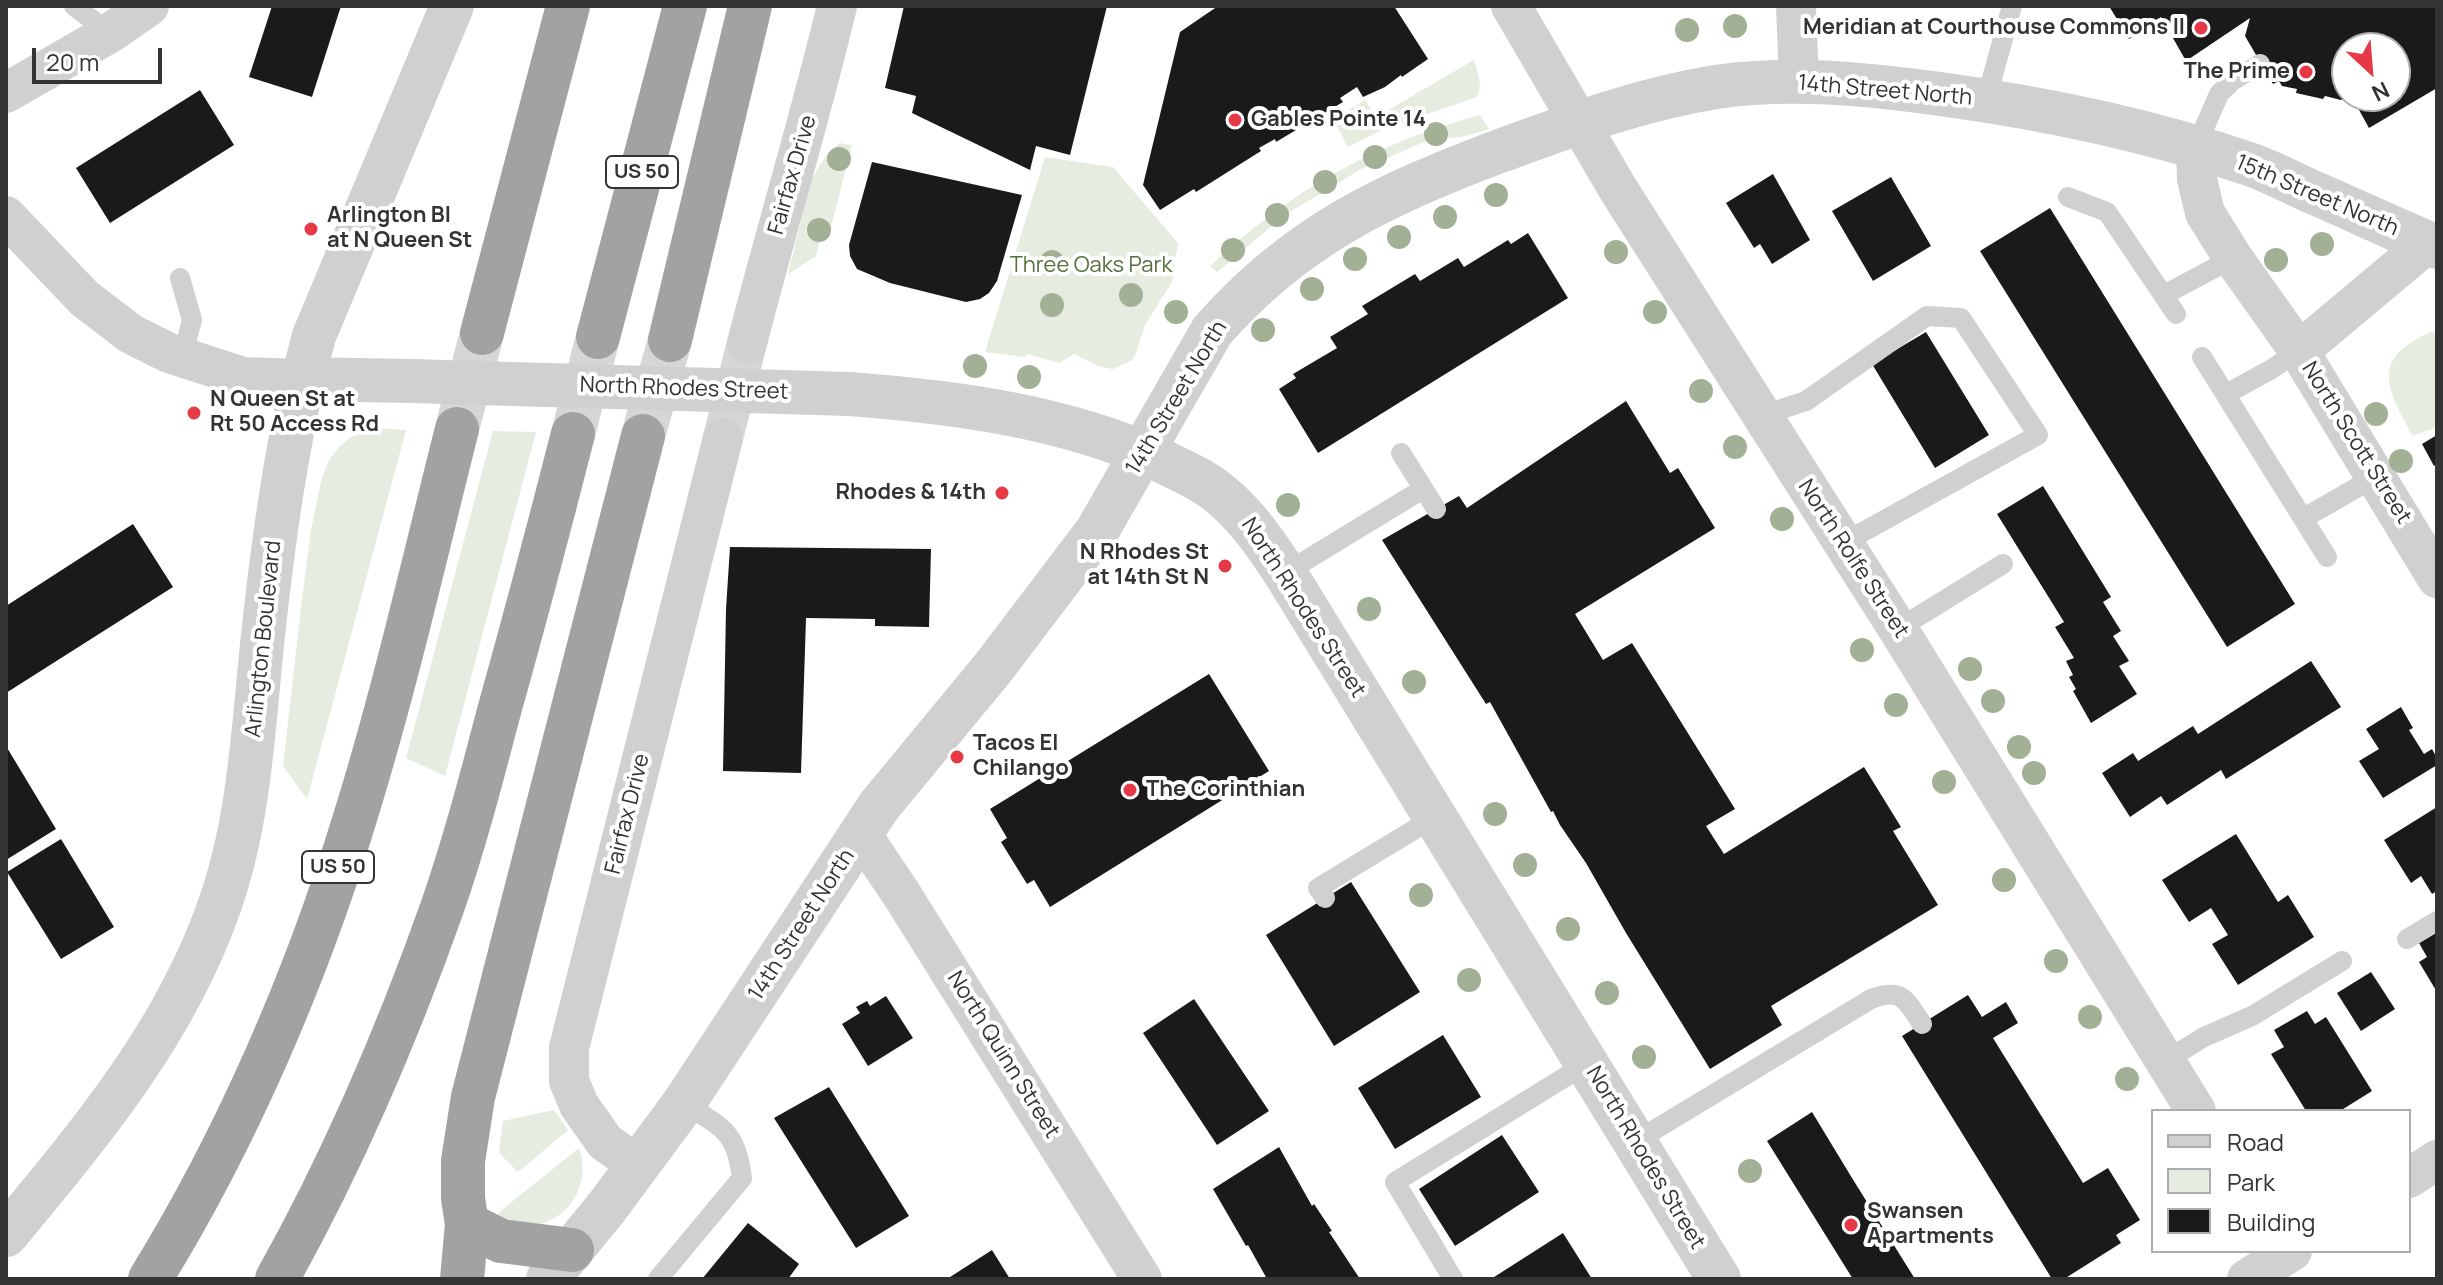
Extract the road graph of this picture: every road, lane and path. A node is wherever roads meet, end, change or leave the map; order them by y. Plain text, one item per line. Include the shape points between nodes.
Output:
1 (74, 6) edge
2 (149, 6) edge
3 (452, 6) edge
4 (568, 6) edge
5 (685, 6) edge
6 (750, 6) edge
7 (837, 6) edge
8 (1511, 6) edge
9 (1796, 6) edge
10 (2012, 6) edge
11 (110, 33) junction
12 (2260, 64) dead end
13 (1799, 81) junction
14 (6, 93) edge
15 (1986, 100) junction
16 (1579, 122) junction
17 (2196, 147) junction
18 (2068, 197) dead end
19 (6, 216) edge
20 (2432, 245) edge
21 (2233, 258) junction
22 (180, 278) dead end
23 (2164, 295) junction
24 (2176, 314) dead end
25 (482, 333) tunnel mouth
26 (598, 337) tunnel mouth
27 (670, 340) tunnel mouth
28 (747, 343) tunnel mouth
29 (2299, 351) junction
30 (182, 357) junction
31 (2202, 357) dead end
32 (302, 379) junction
33 (2226, 394) junction
34 (1760, 416) junction
35 (457, 429) tunnel mouth
36 (573, 434) tunnel mouth
37 (643, 436) tunnel mouth
38 (723, 438) tunnel mouth
39 (1144, 453) junction
40 (1401, 453) dead end
41 (2377, 476) junction
42 (1423, 489) junction
43 (1436, 509) dead end
44 (2304, 518) junction
45 (1843, 543) junction
46 (2327, 557) dead end
47 (2003, 564) dead end
48 (1285, 573) junction
49 (2437, 578) edge
50 (1898, 629) junction
51 (1435, 817) junction
52 (861, 834) junction
53 (1325, 898) dead end
54 (2437, 921) edge
55 (2407, 939) dead end
56 (2342, 961) dead end
57 (1922, 1024) dead end
58 (2165, 1061) junction
59 (1588, 1063) junction
60 (684, 1103) junction
61 (2195, 1109) edge
62 (1636, 1141) junction
63 (2437, 1160) edge
64 (639, 1166) junction
65 (2411, 1177) edge
66 (467, 1224) junction
67 (6, 1235) edge
68 (2286, 1253) edge
69 (560, 1265) edge
70 (150, 1279) edge
71 (277, 1279) edge
72 (462, 1279) edge
73 (658, 1279) edge
74 (1142, 1279) edge
75 (1453, 1279) edge
76 (1719, 1279) edge
77 (2247, 1279) edge

1 - 11 lane
2 - 11 street
3 - 32 street, Arlington Boulevard via 314,336
4 - 25 highway
5 - 26 highway, US 50
6 - 27 highway
7 - 28 street, Fairfax Drive
8 - 16 street, North Rolfe Street
9 - 13 street
10 - 15 lane
11 - 14 street
12 - 17 lane via 2219,94
13 - 15 street, 14th Street North
13 - 16 street, 14th Street North via 1669,96
15 - 17 street, 14th Street North
16 - 34 street, North Rolfe Street
16 - 39 street, 14th Street North via 1385,198 1293,253 1210,333
17 - 20 street, 15th Street North via 2253,165
17 - 21 street, North Scott Street via 2205,213
18 - 23 lane via 2107,212
19 - 30 street via 99,312 131,334
20 - 29 street, North Scott Street
21 - 23 lane
21 - 29 street, North Scott Street
22 - 30 lane via 192,320
23 - 24 lane
29 - 33 lane
29 - 41 street, North Scott Street
30 - 32 street via 243,377
31 - 33 lane
32 - 39 street, North Rhodes Street, bridge via 849,394 933,401 1057,424
32 - 67 street, Arlington Boulevard via 274,541 248,785 219,909 180,995 137,1069
33 - 44 lane
34 - 45 street, North Rolfe Street
34 - 45 lane via 1806,401 1927,316 1961,318 2038,435
35 - 70 highway, US 50 via 370,766 316,931 223,1146
36 - 71 highway via 443,906 355,1123
37 - 66 highway via 476,1084 463,1161
38 - 64 street, Fairfax Drive via 569,1048 569,1081 579,1105 605,1142
39 - 48 street, North Rhodes Street via 1206,483 1226,499
39 - 52 street, 14th Street North via 1069,569 895,783
40 - 42 lane
41 - 44 lane
41 - 49 street, North Scott Street
42 - 43 lane
42 - 48 lane
44 - 46 lane
45 - 50 street, North Rolfe Street
47 - 50 lane
48 - 51 street, North Rhodes Street
50 - 58 street, North Rolfe Street
51 - 53 lane via 1318,888
51 - 59 street, North Rhodes Street
52 - 60 street, 14th Street North
52 - 74 street, North Quinn Street
54 - 55 lane
56 - 58 lane
57 - 62 lane via 1899,995 1871,999
58 - 61 street, North Rolfe Street
59 - 62 street, North Rhodes Street
59 - 75 lane via 1395,1182
60 - 64 street, 14th Street North
60 - 73 lane via 731,1137 742,1178
62 - 76 street, North Rhodes Street
63 - 65 street
64 - 69 street, 14th Street North
66 - 69 highway
66 - 72 highway
68 - 77 street

